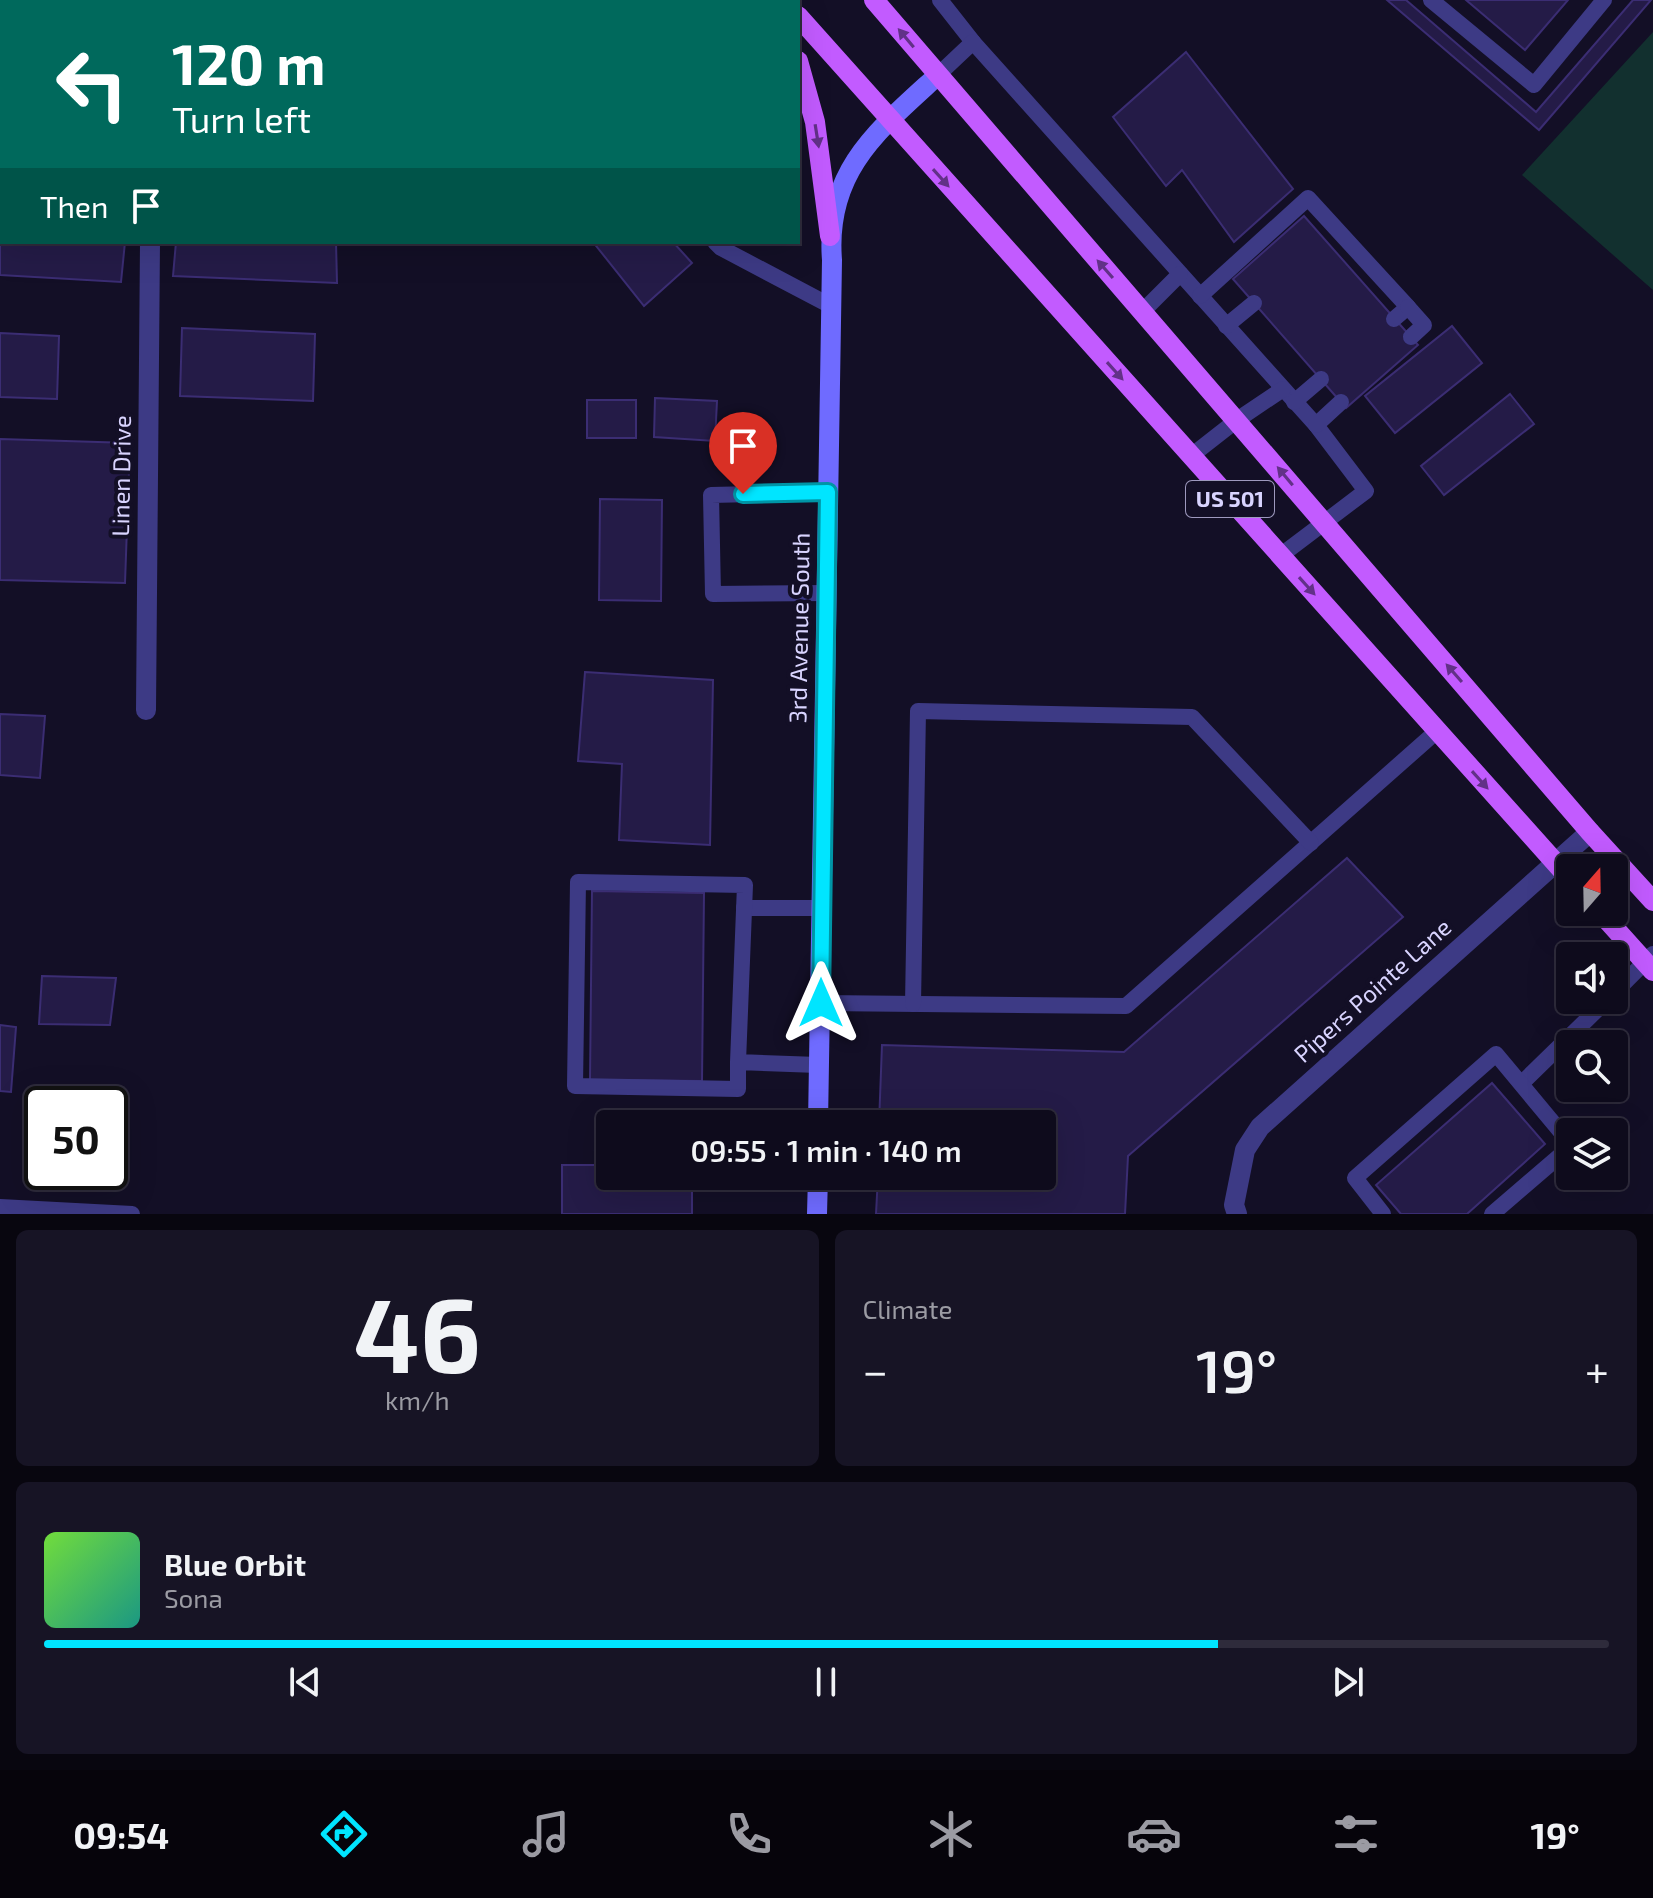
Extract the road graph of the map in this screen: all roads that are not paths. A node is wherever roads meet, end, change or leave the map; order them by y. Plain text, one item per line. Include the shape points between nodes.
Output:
1 (874, 0) edge
2 (940, 0) edge
3 (1431, 0) edge
4 (1604, 0) edge
5 (800, 18) edge
6 (973, 42) junction
7 (800, 68) edge
8 (938, 75) junction
9 (889, 120) junction
10 (830, 236) junction
11 (150, 244) edge
12 (721, 244) edge
13 (1180, 274) junction
14 (1200, 296) junction
15 (1254, 303) dead end
16 (831, 306) junction
17 (1408, 307) junction
18 (1142, 312) junction
19 (1394, 319) dead end
20 (1226, 326) junction
21 (1411, 337) dead end
22 (1321, 379) dead end
23 (1283, 389) junction
24 (1294, 402) junction
25 (1341, 402) dead end
26 (1237, 420) junction
27 (1316, 425) junction
28 (1191, 456) junction
29 (828, 492) junction
30 (1326, 524) junction
31 (1280, 556) junction
32 (827, 593) junction
33 (146, 710) dead end
34 (1437, 731) junction
35 (1590, 832) junction
36 (1311, 843) junction
37 (1555, 863) junction
38 (1653, 901) edge
39 (744, 908) junction
40 (821, 908) junction
41 (1614, 926) edge
42 (1650, 963) edge
43 (1628, 981) edge
44 (821, 1003) junction
45 (913, 1004) junction
46 (1593, 1014) edge
47 (738, 1062) junction
48 (818, 1065) junction
49 (1522, 1083) junction
50 (818, 1110) edge
51 (1556, 1127) edge
52 (1556, 1157) edge
53 (818, 1190) edge
54 (0, 1207) edge
55 (132, 1214) edge
56 (817, 1214) edge
57 (1237, 1214) edge
58 (1383, 1214) edge
59 (1492, 1214) edge

8 -> 1 main road, US 501
2 - 6 lane
3 - 4 lane via 1534,85
5 - 9 main road, US 501
6 - 8 lane
6 - 13 lane
7 -> 10 main road via 815,122
8 - 9 main road, 3rd Avenue South
18 -> 8 main road, US 501
9 - 10 main road, 3rd Avenue South via 858,154 836,199
9 -> 28 main road, US 501
10 - 16 main road, 3rd Avenue South
11 - 33 street, Linen Drive
12 - 16 lane
13 - 14 lane
13 - 18 lane
14 - 17 lane via 1308,198 1334,239
14 - 20 lane
15 - 20 lane
16 - 29 main road, 3rd Avenue South
17 - 19 lane
17 - 21 lane via 1424,325
18 - 26 main road, US 501
20 - 23 lane
22 - 24 lane
23 - 24 lane
23 - 26 lane
24 - 27 lane
25 - 27 lane
26 - 28 lane
30 -> 26 main road, US 501
27 - 30 lane via 1366,491
28 - 31 main road, US 501
29 - 32 main road, 3rd Avenue South
29 - 32 lane via 711,495 713,594
30 - 31 lane
35 -> 30 main road, US 501
31 -> 34 main road, US 501
32 - 40 main road, 3rd Avenue South
34 - 36 lane
34 -> 37 main road, US 501
35 - 37 street, Pipers Pointe Lane
35 - 38 main road, US 501
36 - 45 lane via 1126,1006
36 - 45 lane via 1192,717 918,711
37 - 57 street, Pipers Pointe Lane via 1260,1127 1245,1150 1234,1205
39 - 40 lane
39 - 47 lane
39 - 47 lane via 745,885 578,882 575,1086 738,1089
40 - 44 main road, 3rd Avenue South
41 - 42 main road
42 - 43 lane
44 - 45 lane
44 - 48 main road, 3rd Avenue South
46 - 49 lane
47 - 48 lane
48 - 50 main road, 3rd Avenue South
49 - 51 lane
49 - 58 lane via 1496,1054 1355,1178
52 - 59 lane
53 - 56 main road
54 - 55 lane

